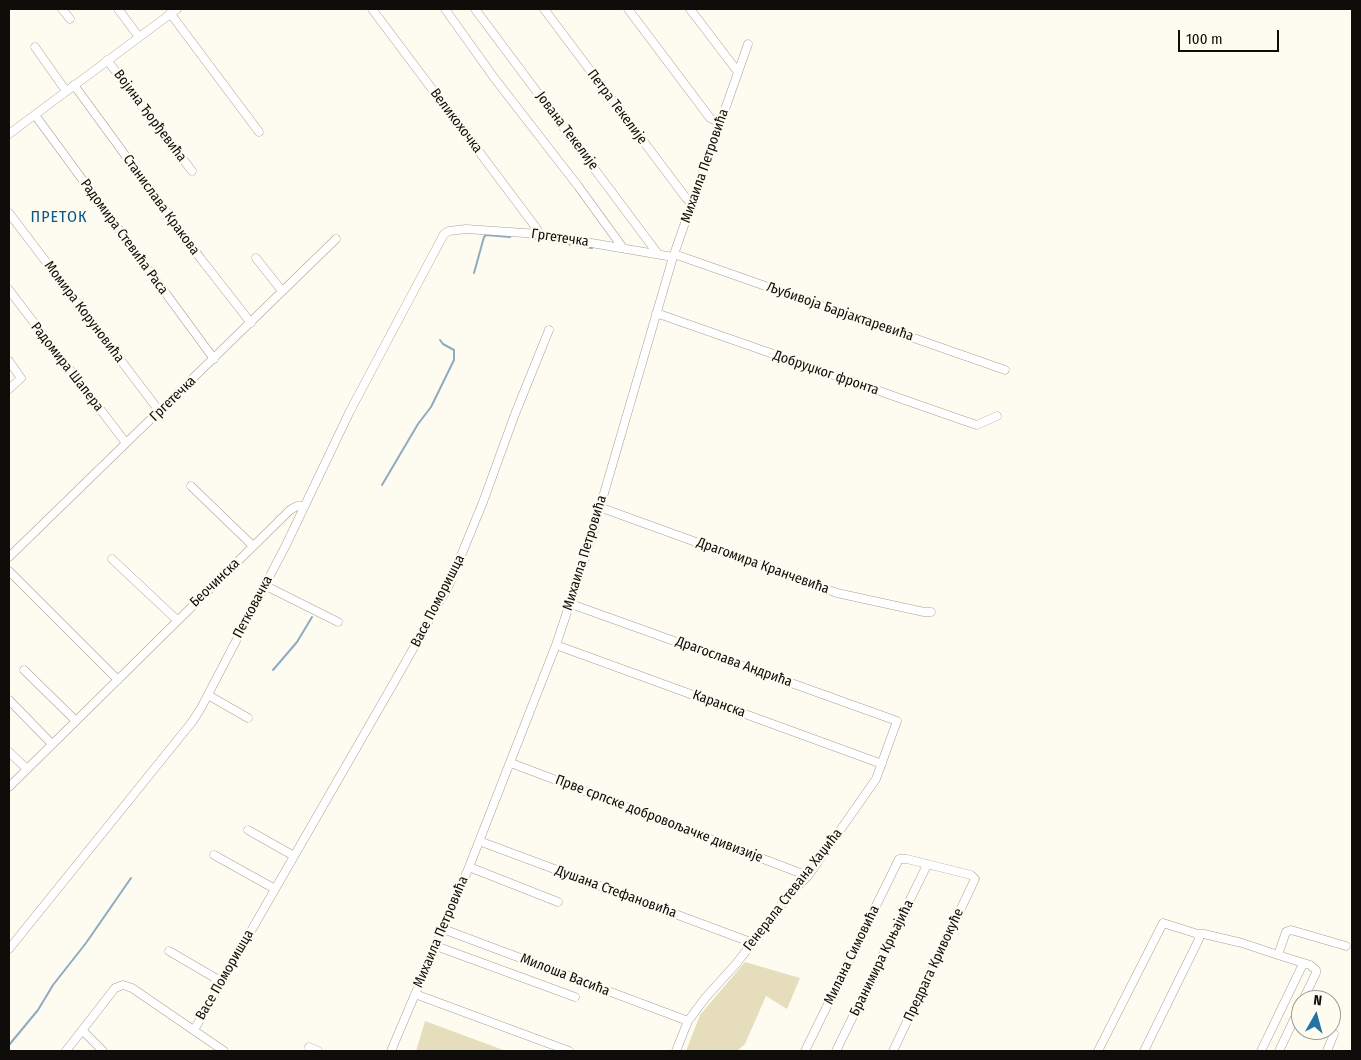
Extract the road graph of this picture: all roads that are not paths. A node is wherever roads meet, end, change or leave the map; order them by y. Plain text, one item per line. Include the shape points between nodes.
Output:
1 (62, 9) edge
2 (118, 9) edge
3 (372, 9) edge
4 (445, 9) edge
5 (475, 9) edge
6 (544, 9) edge
7 (628, 9) edge
8 (690, 9) edge
9 (173, 11) edge
10 (70, 19) dead end
11 (139, 37) junction
12 (748, 44) dead end
13 (35, 47) dead end
14 (107, 60) junction
15 (738, 72) junction
16 (74, 85) junction
17 (66, 91) junction
18 (35, 115) junction
19 (720, 123) junction
20 (259, 132) dead end
21 (9, 134) edge
22 (192, 172) dead end
23 (692, 204) junction
24 (9, 213) edge
25 (446, 232) joint
26 (539, 234) junction
27 (336, 239) dead end
28 (623, 248) junction
29 (658, 254) junction
30 (674, 255) junction
31 (256, 258) dead end
32 (9, 290) edge
33 (282, 292) junction
34 (656, 314) junction
35 (251, 323) junction
36 (549, 330) dead end
37 (214, 359) junction
38 (9, 361) edge
39 (1005, 370) dead end
40 (9, 390) edge
41 (160, 412) junction
42 (997, 416) dead end
43 (126, 443) junction
44 (191, 486) dead end
45 (304, 506) junction
46 (599, 507) junction
47 (253, 546) junction
48 (9, 557) edge
49 (112, 559) dead end
50 (9, 571) edge
51 (264, 585) junction
52 (570, 604) junction
53 (931, 612) dead end
54 (177, 620) junction
55 (338, 622) dead end
56 (556, 645) junction
57 (24, 670) dead end
58 (118, 680) junction
59 (208, 695) junction
60 (9, 700) edge
61 (248, 718) dead end
62 (76, 721) junction
63 (897, 721) joint
64 (52, 744) junction
65 (9, 752) edge
66 (511, 763) junction
67 (882, 764) junction
68 (27, 769) junction
69 (9, 786) edge
70 (248, 830) dead end
71 (479, 841) junction
72 (214, 855) dead end
73 (294, 856) junction
74 (928, 865) junction
75 (469, 867) junction
76 (808, 876) junction
77 (275, 888) junction
78 (558, 902) dead end
79 (443, 929) junction
80 (1198, 934) junction
81 (753, 943) junction
82 (436, 946) junction
83 (1346, 946) dead end
84 (9, 949) edge
85 (168, 951) dead end
86 (1278, 956) junction
87 (1303, 964) junction
88 (222, 982) junction
89 (1308, 990) edge
90 (415, 994) junction
91 (575, 997) dead end
92 (688, 1021) junction
93 (1291, 1027) edge
94 (194, 1030) junction
95 (83, 1031) junction
96 (309, 1047) dead end
97 (66, 1051) edge
98 (103, 1051) edge
99 (224, 1051) edge
100 (318, 1051) edge
101 (391, 1051) edge
102 (569, 1051) edge
103 (676, 1051) edge
104 (805, 1051) edge
105 (836, 1051) edge
106 (893, 1051) edge
107 (1098, 1051) edge
108 (1144, 1051) edge
109 (1261, 1051) edge
110 (1280, 1051) edge

1 - 10 street
2 - 11 street
3 - 26 street, Великохочка
4 - 28 street, Јована Текелије
5 - 29 street, Јована Текелије
6 - 23 street, Петра Текелије
7 - 19 street via 710,118
8 - 15 street
9 - 11 street
9 - 20 street
11 - 14 street
12 - 15 street, Михаила Петровића
13 - 17 street
14 - 16 street
14 - 22 street, Војина Ђорђевића
15 - 19 street, Михаила Петровића
16 - 17 street
16 - 35 street, Станислава Кракова
17 - 18 street
18 - 21 street
18 - 37 street, Радомира Стевића Раса
19 - 23 street, Михаила Петровића
23 - 30 street, Михаила Петровића
24 - 41 street, Момира Коруновића
25 - 26 street, Гргетечка via 466,229
25 - 45 street, Петковачка via 355,402
26 - 28 street, Гргетечка
27 - 33 street, Гргетечка
28 - 29 street, Гргетечка
29 - 30 street, Гргетечка
30 - 34 street, Михаила Петровића
30 - 39 street, Љубивоја Барјактаревића
31 - 33 street
32 - 43 street, Радомира Шапера
33 - 35 street, Гргетечка
34 - 42 street, Добруџког фронта via 977,425
34 - 46 street, Михаила Петровића
35 - 37 street, Гргетечка
36 - 73 street, Васе Поморишца via 449,585
37 - 41 street, Гргетечка
38 - 40 street via 22,378
41 - 43 street, Гргетечка
43 - 48 street, Гргетечка
44 - 47 street
45 - 47 street, Беочинска via 290,510
45 - 51 street, Петковачка
46 - 52 street, Михаила Петровића
46 - 53 street, Драгомира Кранчевића via 837,593
47 - 54 street, Беочинска
49 - 54 street
50 - 58 street
51 - 55 street
51 - 59 street, Петковачка
52 - 56 street, Михаила Петровића
52 - 63 street, Драгослава Андрића
54 - 58 street, Беочинска
56 - 66 street, Михаила Петровића
56 - 67 street, Каранска
57 - 62 street
58 - 62 street, Беочинска
59 - 61 street
59 - 84 street, Петковачка via 192,722
60 - 64 street
62 - 64 street, Беочинска
63 - 67 street, Генерала Стевана Хаџића
64 - 68 street, Беочинска
65 - 68 street
66 - 71 street, Михаила Петровића
66 - 76 street, Прве српске добровољачке дивизије
67 - 76 street, Генерала Стевана Хаџића via 876,779
68 - 69 street, Беочинска
70 - 73 street
71 - 75 street, Михаила Петровића
71 - 81 street, Душана Стефановића
72 - 77 street
73 - 77 street, Васе Поморишца
74 - 104 street, Милана Симовића via 899,859
74 - 105 street, Бранимира Крњајића
74 - 106 street, Предрага Кривокуће via 971,875 975,879
75 - 78 street
75 - 79 street, Михаила Петровића
76 - 81 street, Генерала Стевана Хаџића via 788,895
77 - 88 street, Васе Поморишца
79 - 82 street, Михаила Петровића
79 - 92 street, Милоша Васића
80 - 86 street via 1242,943
80 - 107 street via 1161,925
80 - 108 street via 1199,940
81 - 92 street, Генерала Стевана Хаџића
82 - 90 street, Михаила Петровића
82 - 91 street
83 - 86 street via 1288,930
85 - 88 street
86 - 87 street
87 - 89 street via 1316,970
87 - 109 street
88 - 94 street, Васе Поморишца
90 - 101 street, Михаила Петровића
90 - 102 street
92 - 103 street, Генерала Стевана Хаџића
93 - 110 street
94 - 95 street via 123,985 115,988
94 - 99 street, Васе Поморишца
95 - 97 street
95 - 98 street
96 - 100 street

